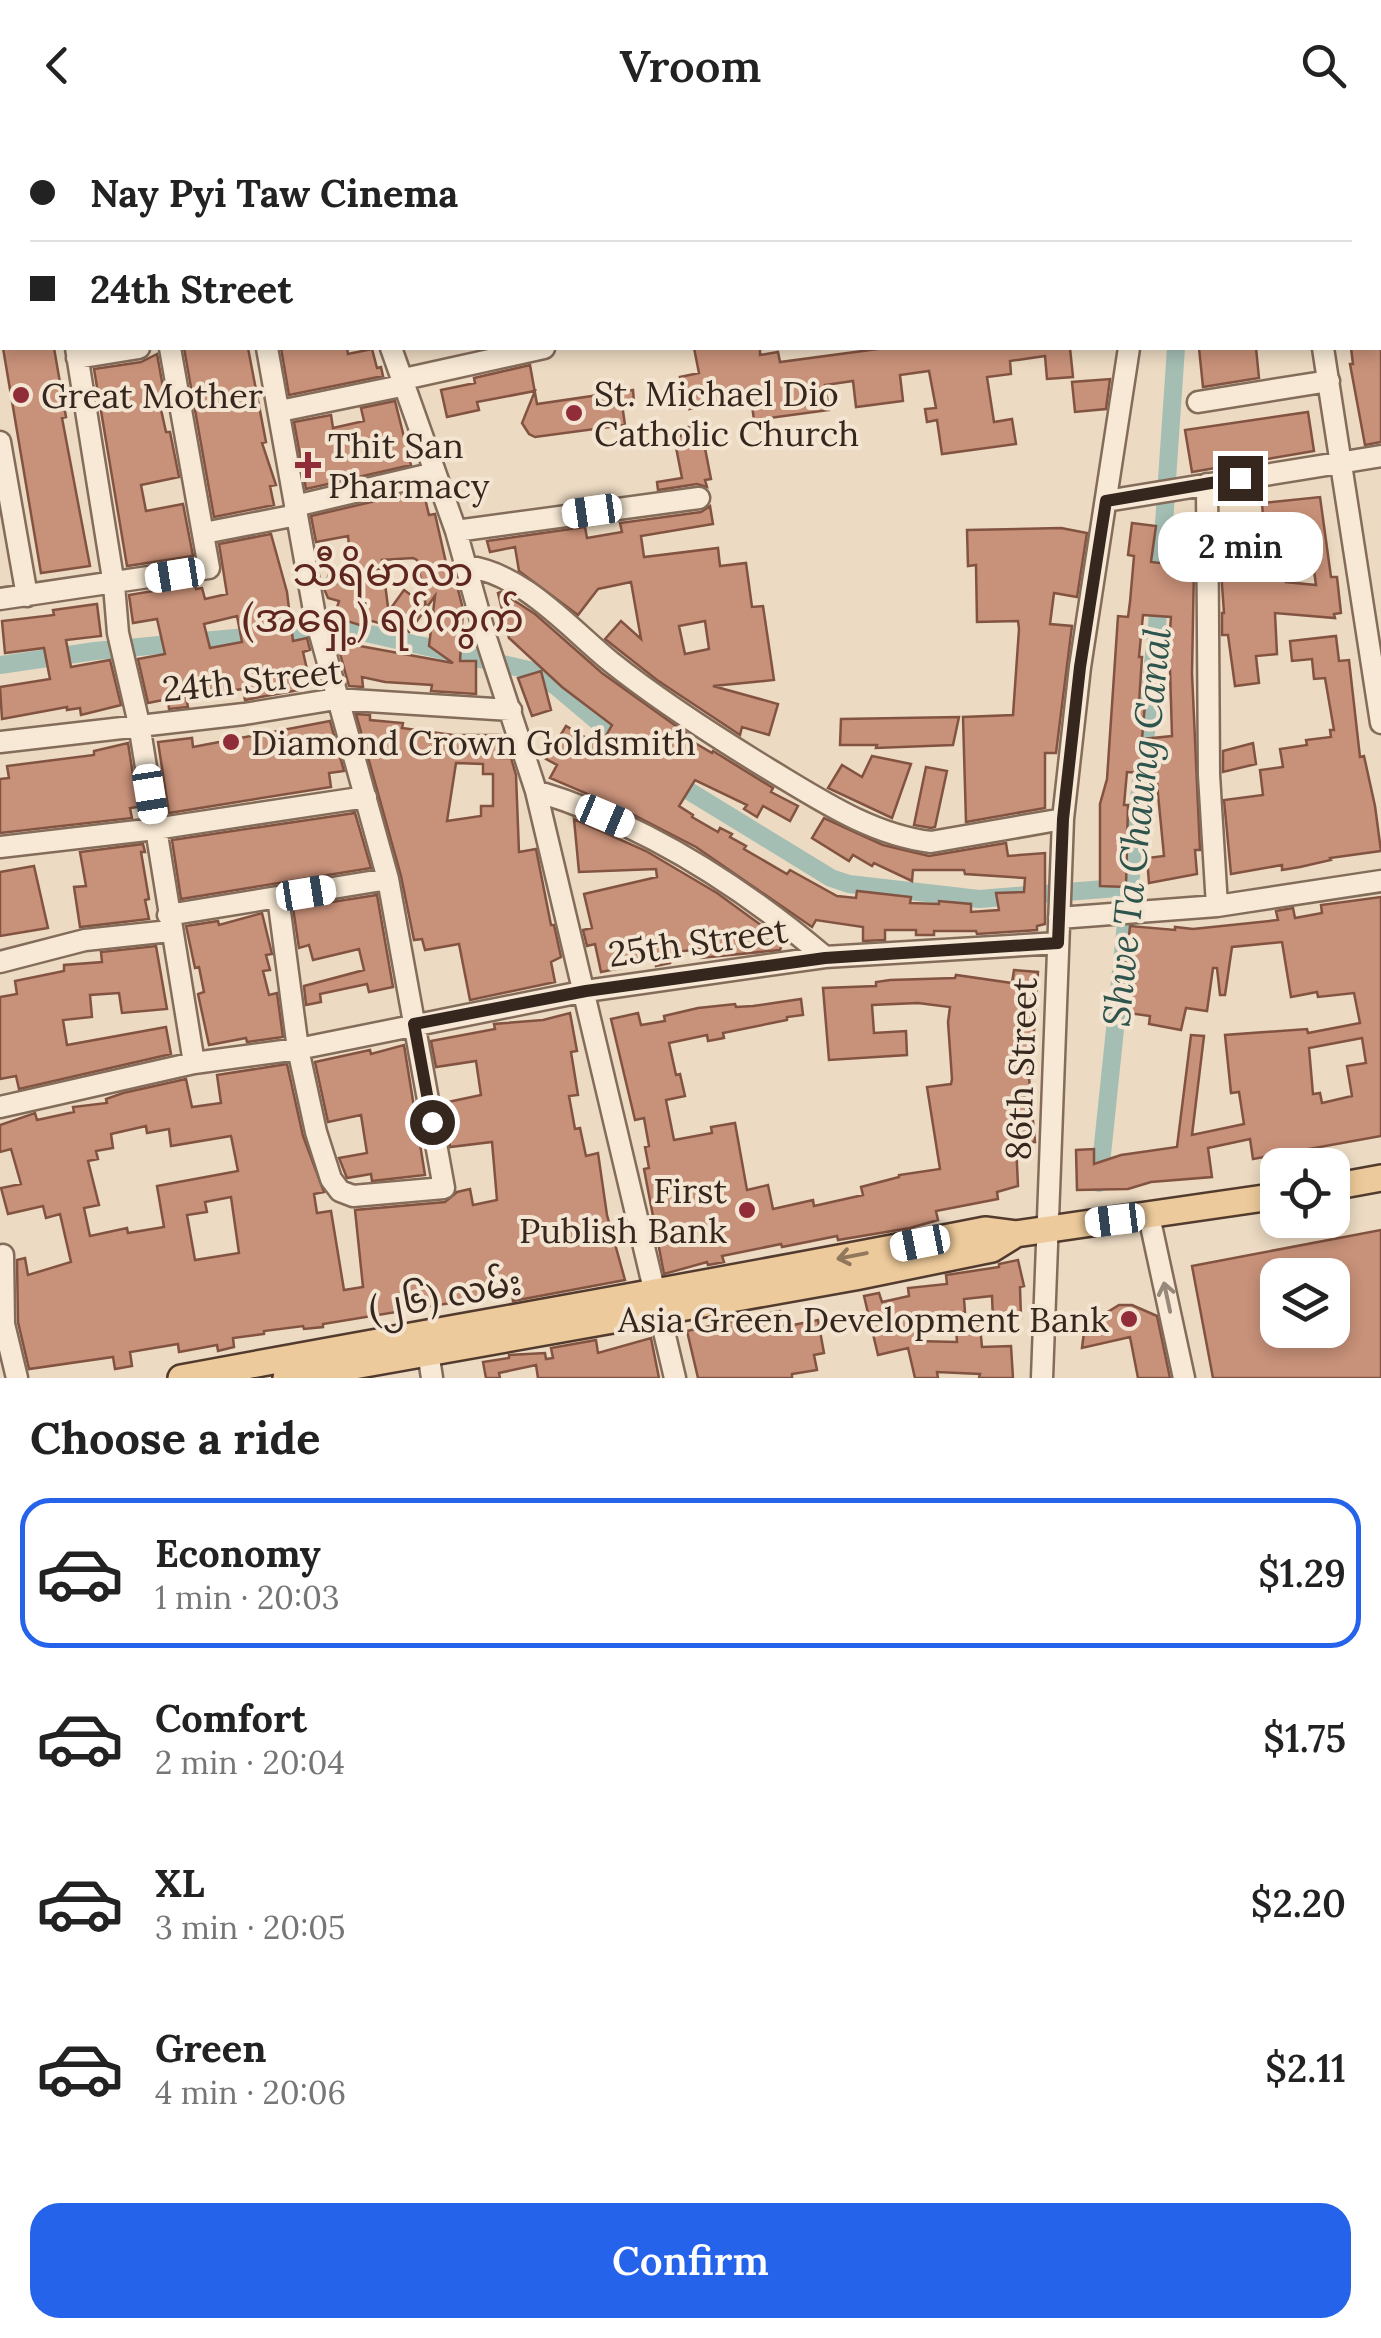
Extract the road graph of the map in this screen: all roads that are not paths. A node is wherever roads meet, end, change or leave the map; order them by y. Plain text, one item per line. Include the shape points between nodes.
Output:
1 (114, 350) edge
2 (170, 350) edge
3 (267, 350) edge
4 (392, 350) edge
5 (536, 350) edge
6 (1129, 350) edge
7 (1324, 350) edge
8 (76, 353) edge
9 (1329, 381) junction
10 (405, 382) junction
11 (1198, 402) dead end
12 (280, 411) junction
13 (0, 442) edge
14 (1381, 456) edge
15 (1342, 462) junction
16 (435, 473) junction
17 (1207, 484) junction
18 (699, 498) dead end
19 (1106, 501) junction
20 (296, 510) junction
21 (456, 531) junction
22 (204, 533) junction
23 (466, 566) junction
24 (114, 584) junction
25 (27, 596) junction
26 (0, 599) edge
27 (336, 700) junction
28 (511, 710) junction
29 (1381, 723) edge
30 (139, 724) junction
31 (0, 742) edge
32 (536, 791) junction
33 (366, 797) junction
34 (1063, 819) junction
35 (155, 829) junction
36 (0, 846) edge
37 (388, 879) junction
38 (1381, 880) edge
39 (278, 898) junction
40 (1217, 906) junction
41 (1059, 912) junction
42 (169, 923) junction
43 (1058, 943) junction
44 (825, 958) junction
45 (0, 962) edge
46 (586, 991) junction
47 (414, 1024) junction
48 (298, 1049) junction
49 (194, 1062) junction
50 (0, 1107) edge
51 (1381, 1178) edge
52 (1350, 1185) edge
53 (1350, 1187) edge
54 (1381, 1191) edge
55 (1260, 1199) edge
56 (1149, 1216) junction
57 (1048, 1228) junction
58 (3, 1254) dead end
59 (659, 1303) junction
60 (428, 1352) junction
61 (17, 1378) edge
62 (181, 1378) edge
63 (286, 1378) edge
64 (432, 1378) edge
65 (675, 1378) edge
66 (1042, 1378) edge
67 (1184, 1378) edge

1 - 8 street
2 - 22 street
3 - 12 street
4 - 10 street
5 - 10 street
6 - 19 street, 86th Street
7 - 9 street
8 - 24 street
9 - 11 street
9 - 15 street
10 - 12 street
10 - 16 street
12 - 20 street
13 - 25 street
14 - 15 street
15 - 17 street
15 - 29 street
16 - 20 street
16 - 21 street
17 - 19 street
17 - 40 street
18 - 21 street
19 - 34 street, 86th Street
20 - 22 street
20 - 27 street
21 - 23 street
22 - 24 street via 206,570
23 - 28 street
23 - 34 street via 520,586 715,737 847,816 931,842
24 - 25 street
24 - 30 street
25 - 26 street
27 - 28 street, 24th Street
27 - 30 street, 24th Street
27 - 33 street
28 - 32 street
30 - 31 street, 24th Street
30 - 35 street
32 - 44 street via 633,828 738,891
32 - 46 street
33 - 35 street
33 - 37 street
34 - 41 street, 86th Street
35 - 36 street
35 - 42 street
37 - 39 street
37 - 47 street
38 - 40 street
39 - 42 street
39 - 48 street
40 - 41 street
41 - 43 street, 86th Street
42 - 45 street
42 - 49 street
43 - 44 street, 25th Street
43 - 57 street, 86th Street
44 - 46 street, 25th Street
46 - 47 street, 25th Street
46 - 59 street
47 - 48 street, 25th Street
47 - 48 street via 444,1188 353,1196 340,1191 316,1132
48 - 49 street, 25th Street
49 - 50 street, 25th Street
51 - 52 main road
53 - 54 main road
55 - 56 main road, (၂၆) လမ်း
56 - 57 main road, (၂၆) လမ်း
67 -> 56 street
57 - 59 main road, (၂၆) လမ်း via 1016,1234 992,1250
57 - 66 street, 86th Street
58 - 61 street via 4,1324
59 - 60 main road, (၂၆) လမ်း
59 - 62 main road, (၂၆) လမ်း via 466,1324
59 - 65 street
60 - 63 main road, (၂၆) လမ်း
60 - 64 street

